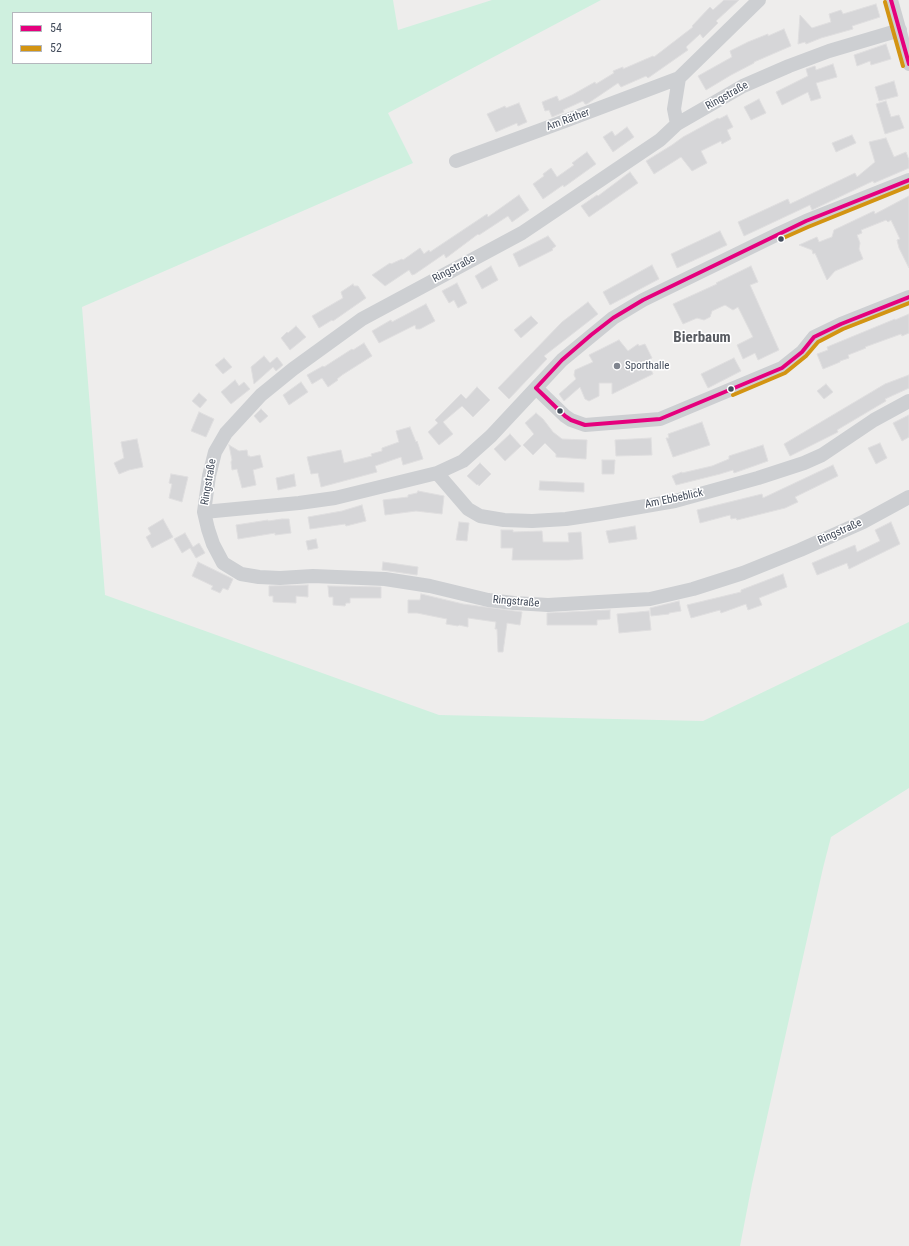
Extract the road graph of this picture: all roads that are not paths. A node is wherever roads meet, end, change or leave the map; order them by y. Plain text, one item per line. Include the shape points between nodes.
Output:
1 (759, 0) edge
2 (891, 0) edge
3 (900, 30) junction
4 (906, 47) edge
5 (909, 64) edge
6 (679, 78) junction
7 (677, 124) junction
8 (456, 161) dead end
9 (909, 180) edge
10 (909, 297) edge
11 (536, 388) junction
12 (909, 401) edge
13 (438, 473) junction
14 (909, 497) edge
15 (204, 512) junction

1 - 6 street, Am Räther
2 - 3 street
3 - 4 street
3 - 7 street, Ringstraße via 828,51 789,66 743,86
4 - 5 street
6 - 7 street via 674,109
6 - 8 street, Am Räther
7 - 15 street, Ringstraße via 660,140 522,233 362,318 261,395 226,433 215,452
9 - 11 street via 806,221 643,300 591,335 562,360
10 - 11 street via 814,337 802,352 782,368 660,419 585,425 565,416
11 - 13 street via 463,462
12 - 13 street, Am Ebbeblick via 804,463 675,501 600,514 532,521 480,516 468,509
13 - 15 street via 335,498 299,504
14 - 15 street, Ringstraße via 863,522 800,550 743,573 692,589 650,599 548,605 488,600 430,586 384,579 313,576 273,578 241,574 223,563 213,544

